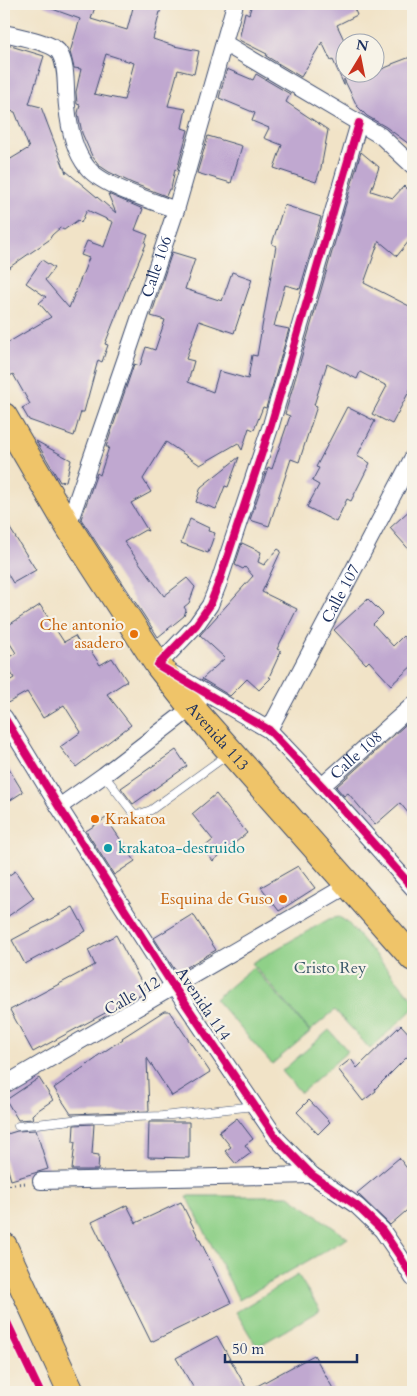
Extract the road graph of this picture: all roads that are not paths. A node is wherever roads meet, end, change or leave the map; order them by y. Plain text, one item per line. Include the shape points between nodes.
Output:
1 (235, 4) edge
2 (4, 33) edge
3 (224, 43) junction
4 (360, 123) junction
5 (413, 166) edge
6 (176, 210) junction
7 (4, 416) edge
8 (413, 457) edge
9 (68, 526) junction
10 (158, 665) junction
11 (200, 701) junction
12 (413, 705) edge
13 (4, 717) edge
14 (269, 730) junction
15 (230, 752) junction
16 (104, 775) junction
17 (322, 786) junction
18 (59, 807) junction
19 (348, 885) junction
20 (413, 888) edge
21 (413, 958) edge
22 (174, 987) junction
23 (6, 1084) dead end
24 (255, 1106) junction
25 (18, 1126) dead end
26 (312, 1175) junction
27 (41, 1181) road end
28 (4, 1246) edge
29 (413, 1278) edge
30 (71, 1392) edge

1 - 3 street, Calle 106
2 - 6 street via 58,50 66,77 67,107 76,148 88,168 107,183
3 - 4 street
3 - 6 street, Calle 106
4 - 5 street via 381,136
4 - 10 street via 272,425 219,582 210,605 196,625
6 - 9 street, Calle 106
7 - 9 main road, Avenida 113
8 - 14 street, Calle 107
9 - 10 main road, Avenida 113
10 - 11 main road, Avenida 113
11 - 14 street
11 - 15 main road, Avenida 113
11 - 16 street
12 - 17 street, Calle 108
13 - 18 street, Avenida 114
14 - 17 street
15 - 16 lane via 143,813 134,814
15 - 19 main road, Avenida 113
16 - 18 street
17 - 20 street
18 - 22 street, Avenida 114
19 - 21 main road, Avenida 113
19 - 22 street, Calle J12
22 - 23 street, Calle J12
22 - 24 street, Avenida 114
24 - 25 lane
24 - 26 street, Avenida 114 via 277,1138
26 - 27 street
26 - 29 street, Avenida 114 via 357,1206 382,1230
28 - 30 main road

